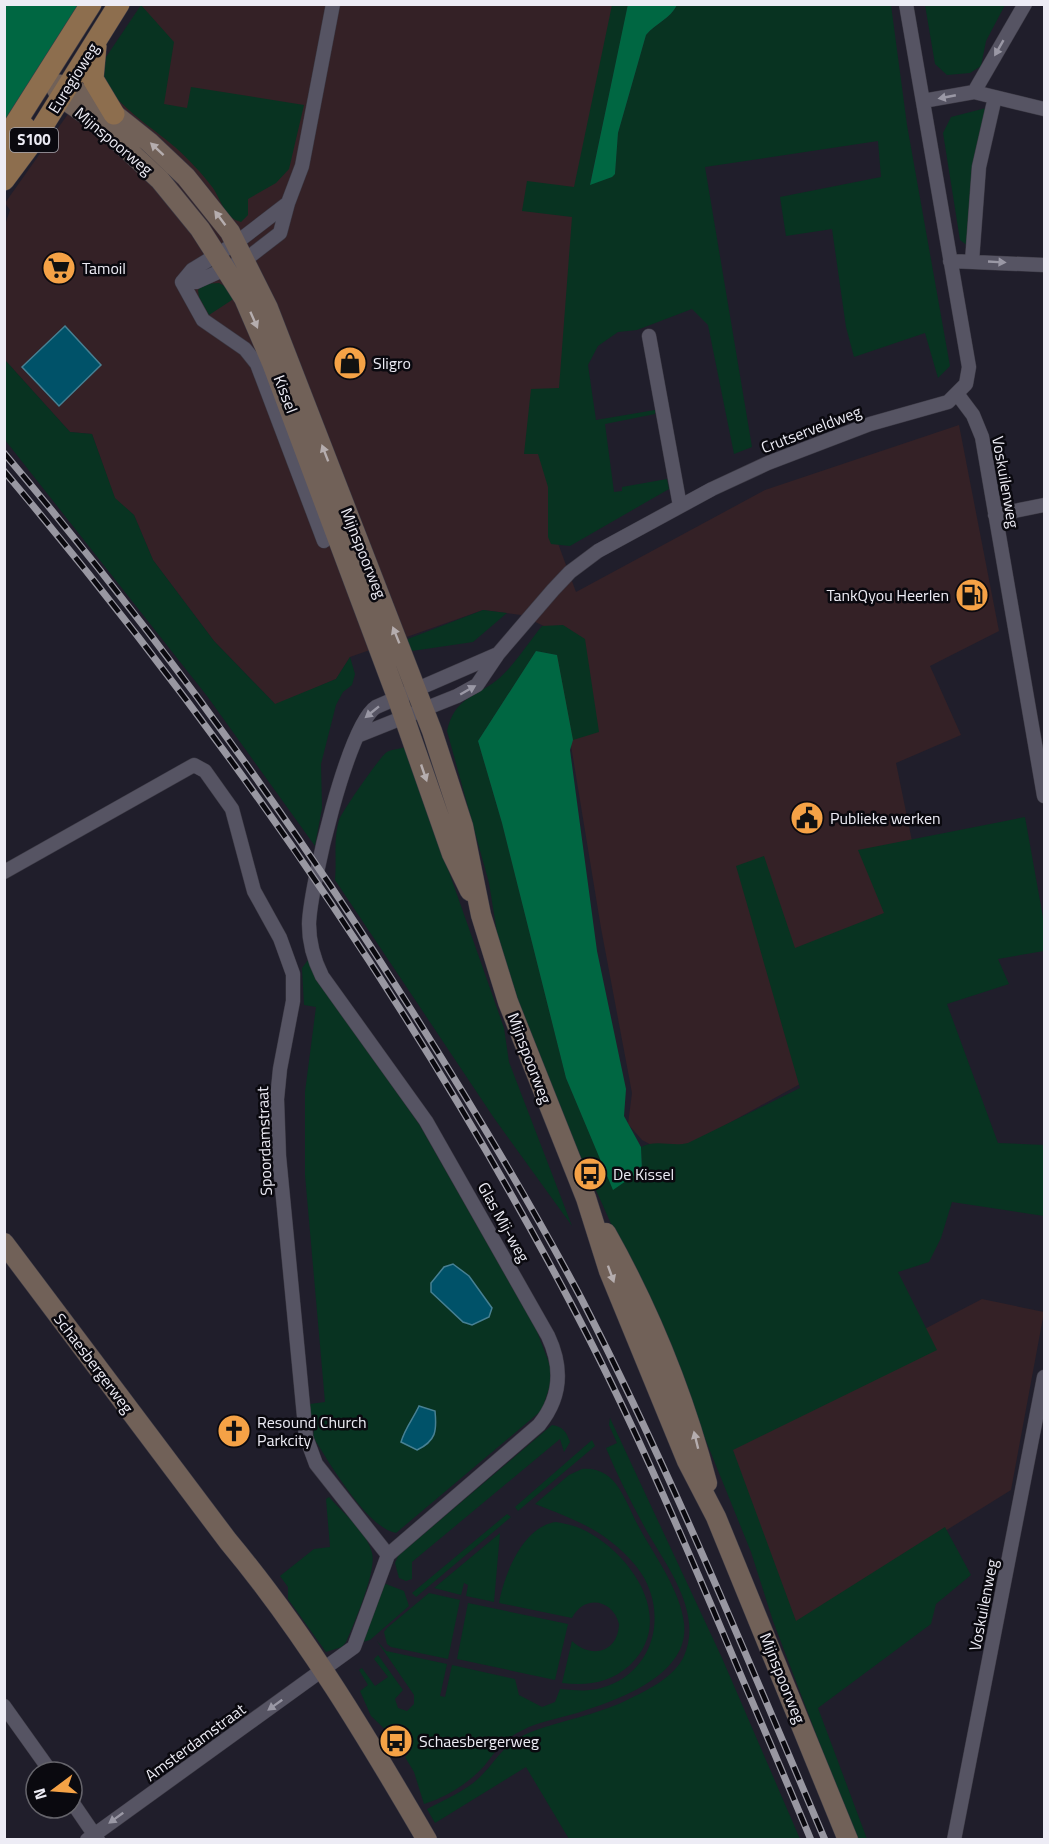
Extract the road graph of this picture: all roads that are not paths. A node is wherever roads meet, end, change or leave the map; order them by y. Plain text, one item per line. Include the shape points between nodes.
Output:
1 (92, 4) edge
2 (102, 4) edge
3 (119, 4) edge
4 (333, 4) edge
5 (906, 4) edge
6 (1025, 4) edge
7 (97, 40) junction
8 (61, 89) junction
9 (974, 92) junction
10 (995, 97) junction
11 (923, 101) junction
12 (1044, 109) edge
13 (114, 114) junction
14 (4, 141) edge
15 (4, 152) edge
16 (4, 180) edge
17 (288, 203) junction
18 (240, 251) junction
19 (950, 261) junction
20 (972, 261) junction
21 (222, 262) junction
22 (1044, 265) edge
23 (649, 336) dead end
24 (958, 395) junction
25 (1044, 505) edge
26 (681, 506) junction
27 (995, 515) junction
28 (324, 541) dead end
29 (498, 654) junction
30 (417, 689) junction
31 (397, 698) junction
32 (425, 710) junction
33 (404, 718) junction
34 (357, 736) junction
35 (1044, 796) edge
36 (4, 872) edge
37 (481, 915) junction
38 (4, 1243) edge
39 (1044, 1380) edge
40 (388, 1555) junction
41 (322, 1671) junction
42 (4, 1706) edge
43 (42, 1760) edge
44 (82, 1820) edge
45 (93, 1838) edge
46 (427, 1839) edge
47 (848, 1839) edge
48 (954, 1839) edge

1 - 14 main road, Euregioweg / S100
2 - 8 main road, S100
3 - 7 main road, Euregioweg / S100
4 - 17 street, Kissel via 302,166
5 - 11 street
6 -> 9 street
7 - 8 main road, Euregioweg / S100
7 - 13 main road via 93,79
8 - 13 street, Mijnspoorweg
8 - 15 main road, S100
8 - 16 main road, Euregioweg / S100
8 - 21 street, Mijnspoorweg via 160,180
9 - 10 street
9 -> 11 street
10 - 12 street
10 - 20 street via 979,167
11 - 19 street
18 -> 13 street, Mijnspoorweg via 214,210 186,177
17 - 18 street, Kissel
17 - 18 street, Kissel via 280,233
18 - 21 street, Kissel
30 -> 18 street, Mijnspoorweg via 278,329
19 - 20 street
19 - 24 street via 969,367 966,384
20 -> 22 street
21 - 28 street, Kissel via 192,270 182,282 203,320 245,349 257,364
21 -> 31 street, Mijnspoorweg via 244,298 272,363
23 - 26 street
24 - 26 street, Crutserveldweg via 944,404 870,424 795,451
24 - 27 street, Voskuilenweg via 980,430
25 - 27 street
26 - 29 street, Crutserveldweg via 577,566
27 - 35 street, Voskuilenweg
29 - 30 street, Crutserveldweg
32 -> 29 street, Crutserveldweg via 477,686
30 - 31 street, Crutserveldweg
30 - 32 street, Mijnspoorweg
31 - 33 street, Mijnspoorweg
31 -> 34 street, Glas Mij-weg via 371,710
32 - 33 street, Crutserveldweg
32 - 37 street, Mijnspoorweg via 463,826
33 - 34 street
33 -> 37 street, Mijnspoorweg via 452,854
34 - 40 street, Glas Mij-weg via 311,896 309,925 314,956 328,985 426,1121 449,1160 548,1336 559,1373 552,1408 539,1425
36 - 40 street, Spoordamstraat via 194,765 202,768 230,804 254,891 280,938 293,974 293,1000 277,1099 306,1437 316,1464
37 - 47 street, Mijnspoorweg via 516,1022 586,1198 625,1266 670,1368 694,1430 716,1517
38 - 41 street, Schaesbergerweg via 258,1577
39 - 48 street, Voskuilenweg
40 - 41 street, Glas Mij-weg via 354,1647
41 -> 45 street, Amsterdamstraat
41 - 46 street, Schaesbergerweg
42 - 43 street
44 - 45 street

